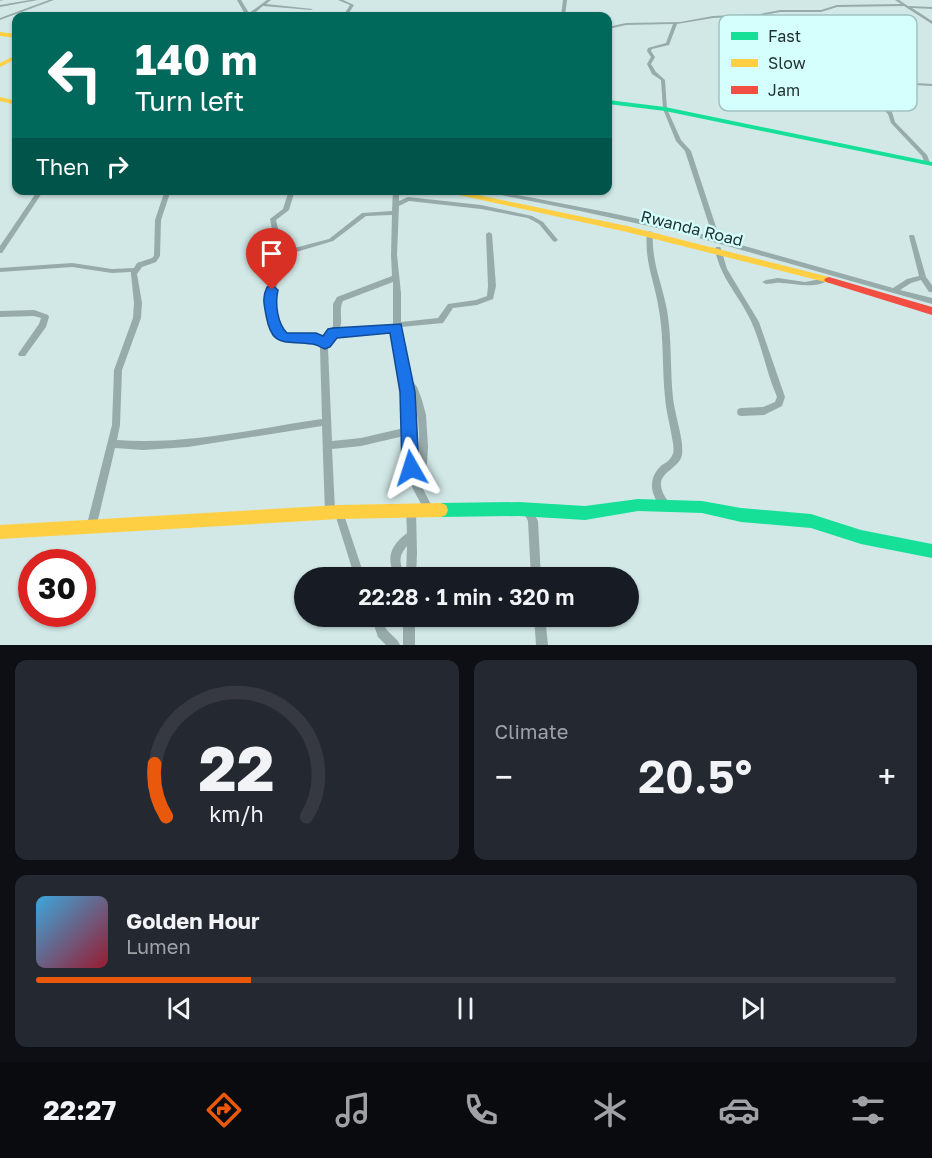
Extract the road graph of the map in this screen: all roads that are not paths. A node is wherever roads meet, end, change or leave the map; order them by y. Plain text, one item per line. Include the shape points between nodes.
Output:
1 (36, 0) edge
2 (52, 0) edge
3 (269, 0) edge
4 (340, 0) edge
5 (897, 0) edge
6 (262, 5) junction
7 (0, 6) edge
8 (906, 6) junction
9 (932, 8) edge
10 (311, 9) dead end
11 (20, 12) edge
12 (254, 12) edge
13 (348, 12) edge
14 (750, 15) edge
15 (719, 17) edge
16 (675, 23) junction
17 (932, 23) edge
18 (612, 27) edge
19 (917, 84) edge
20 (932, 85) edge
21 (612, 102) edge
22 (665, 109) junction
23 (888, 111) edge
24 (930, 164) edge
25 (38, 195) edge
26 (166, 195) edge
27 (290, 195) edge
28 (396, 195) edge
29 (464, 195) edge
30 (505, 195) edge
31 (396, 209) junction
32 (650, 233) junction
33 (489, 234) dead end
34 (912, 236) dead end
35 (555, 240) dead end
36 (718, 245) junction
37 (0, 251) edge
38 (281, 254) junction
39 (0, 270) edge
40 (135, 270) junction
41 (923, 277) junction
42 (395, 278) junction
43 (826, 280) junction
44 (765, 282) dead end
45 (894, 290) junction
46 (932, 290) edge
47 (932, 301) edge
48 (932, 311) edge
49 (0, 314) edge
50 (397, 326) junction
51 (333, 333) junction
52 (325, 344) junction
53 (22, 354) dead end
54 (405, 377) junction
55 (741, 412) dead end
56 (327, 422) junction
57 (408, 431) junction
58 (112, 444) junction
59 (328, 445) junction
60 (418, 489) junction
61 (657, 494) junction
62 (650, 506) junction
63 (666, 507) junction
64 (527, 509) junction
65 (541, 510) junction
66 (334, 512) junction
67 (411, 512) junction
68 (431, 512) junction
69 (533, 521) junction
70 (91, 528) junction
71 (3, 532) edge
72 (410, 537) junction
73 (0, 544) edge
74 (932, 551) edge
75 (356, 567) edge
76 (396, 567) edge
77 (412, 567) edge
78 (535, 567) edge
79 (380, 627) edge
80 (409, 627) edge
81 (540, 627) edge
82 (394, 645) edge
83 (409, 645) edge
84 (542, 645) edge

1 - 7 street
2 - 11 street
3 - 6 street
4 - 13 street via 352,5
5 - 8 street
6 - 10 street
6 - 12 street
8 - 9 street
8 - 14 street via 842,6
8 - 17 street
15 - 16 street
16 - 18 street
16 - 22 street via 668,45 649,50 654,73 663,80
19 - 20 street
21 - 22 main road
22 - 24 main road
22 - 36 street via 679,141 688,151
23 - 24 street
25 - 37 street
26 - 40 street via 158,220 157,256
27 - 38 street via 286,210 273,219
28 - 31 street
29 - 32 main road, Rwanda Road
30 - 36 street via 580,209
31 - 35 street via 405,199 412,199 518,214 537,220
31 - 38 street via 364,214 331,240
31 - 42 street
32 - 36 main road, Rwanda Road
32 - 61 street via 648,256 664,318 678,450 676,460 659,474
33 - 50 street via 489,297 451,306 440,321
34 - 41 street
36 - 43 main road, Rwanda Road
36 - 45 street
36 - 55 street via 721,266 751,312 781,397 779,404 764,411
38 - 52 street via 277,279 269,295 277,333
39 - 40 street via 72,265
40 - 58 street via 137,318 118,370
41 - 45 street
41 - 46 street
42 - 50 street
42 - 51 street via 339,299
43 - 44 street via 805,284
43 - 48 main road, Rwanda Road
45 - 47 street
49 - 53 street via 34,313 45,317
50 - 51 street
50 - 54 street
51 - 52 street
52 - 56 street
54 - 57 street
54 - 60 street via 415,387 423,439 423,473
56 - 58 street via 188,443
56 - 59 street
57 - 59 street
57 - 60 street via 409,459
58 - 70 street
59 - 66 street
60 - 68 street
61 - 62 street
61 - 63 street
62 - 63 main road
62 - 65 main road via 585,513
63 - 74 main road via 702,507 811,521 861,537
64 - 65 main road
64 - 68 main road
64 - 69 street
65 - 69 street
66 - 67 main road
66 - 70 main road
66 - 75 street
67 - 68 main road
67 - 72 street
69 - 78 street
70 - 71 main road
71 - 73 street
72 - 76 street via 395,555
72 - 77 street via 414,548
79 - 82 street
80 - 83 street
81 - 84 street

